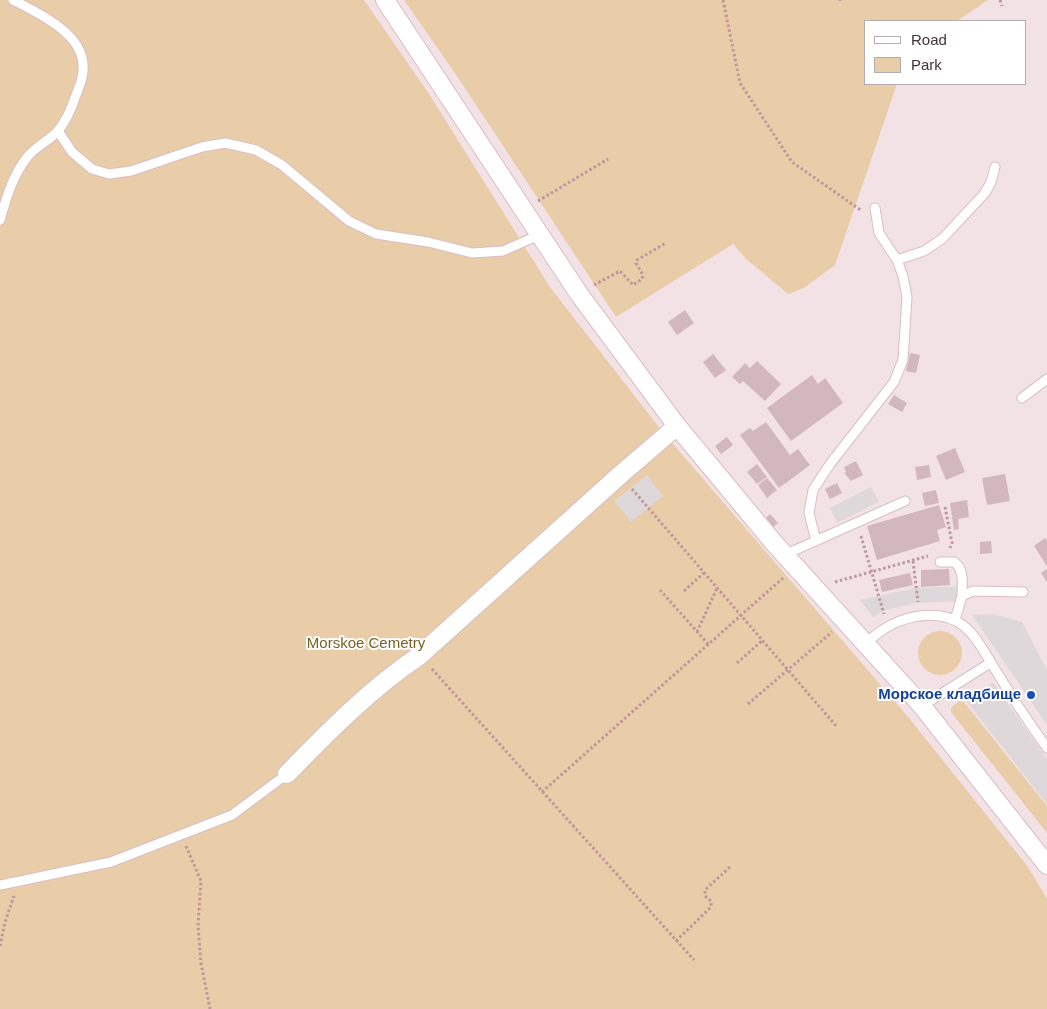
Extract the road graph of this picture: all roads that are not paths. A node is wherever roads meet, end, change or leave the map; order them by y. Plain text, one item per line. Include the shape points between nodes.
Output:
1 (13, 0) edge
2 (385, 0) edge
3 (58, 131) junction
4 (995, 167) dead end
5 (875, 208) dead end
6 (0, 220) edge
7 (539, 236) junction
8 (897, 260) junction
9 (1047, 379) edge
10 (1022, 398) dead end
11 (677, 426) junction
12 (905, 501) dead end
13 (816, 541) junction
14 (789, 561) junction
15 (940, 562) dead end
16 (1023, 592) dead end
17 (962, 596) junction
18 (955, 620) junction
19 (864, 644) junction
20 (990, 663) junction
21 (922, 706) junction
22 (1047, 748) edge
23 (287, 774) joint
24 (1047, 865) edge
25 (0, 885) edge

1 - 3 lane via 45,17 68,35 83,64 73,104
2 - 7 street
3 - 6 lane via 25,159 10,188
3 - 7 lane via 72,152 92,169 109,174 131,171 202,147 225,143 256,150 282,166 349,221 376,234 428,242 472,254 503,251
4 - 8 lane via 982,197 942,239 924,251
5 - 8 lane via 879,232
7 - 11 street
8 - 13 lane via 907,297 906,338 901,366 894,382 813,490 809,513
9 - 10 lane
11 - 14 street
11 - 23 street via 419,656 393,673
12 - 13 lane
13 - 14 lane
14 - 19 street
15 - 17 lane via 954,562 960,568
16 - 17 lane via 973,591
17 - 18 lane
18 - 19 lane via 941,615 899,621
18 - 20 lane via 976,639
19 - 21 street
20 - 21 lane
20 - 22 lane
21 - 24 street
23 - 25 lane via 232,815 111,862

